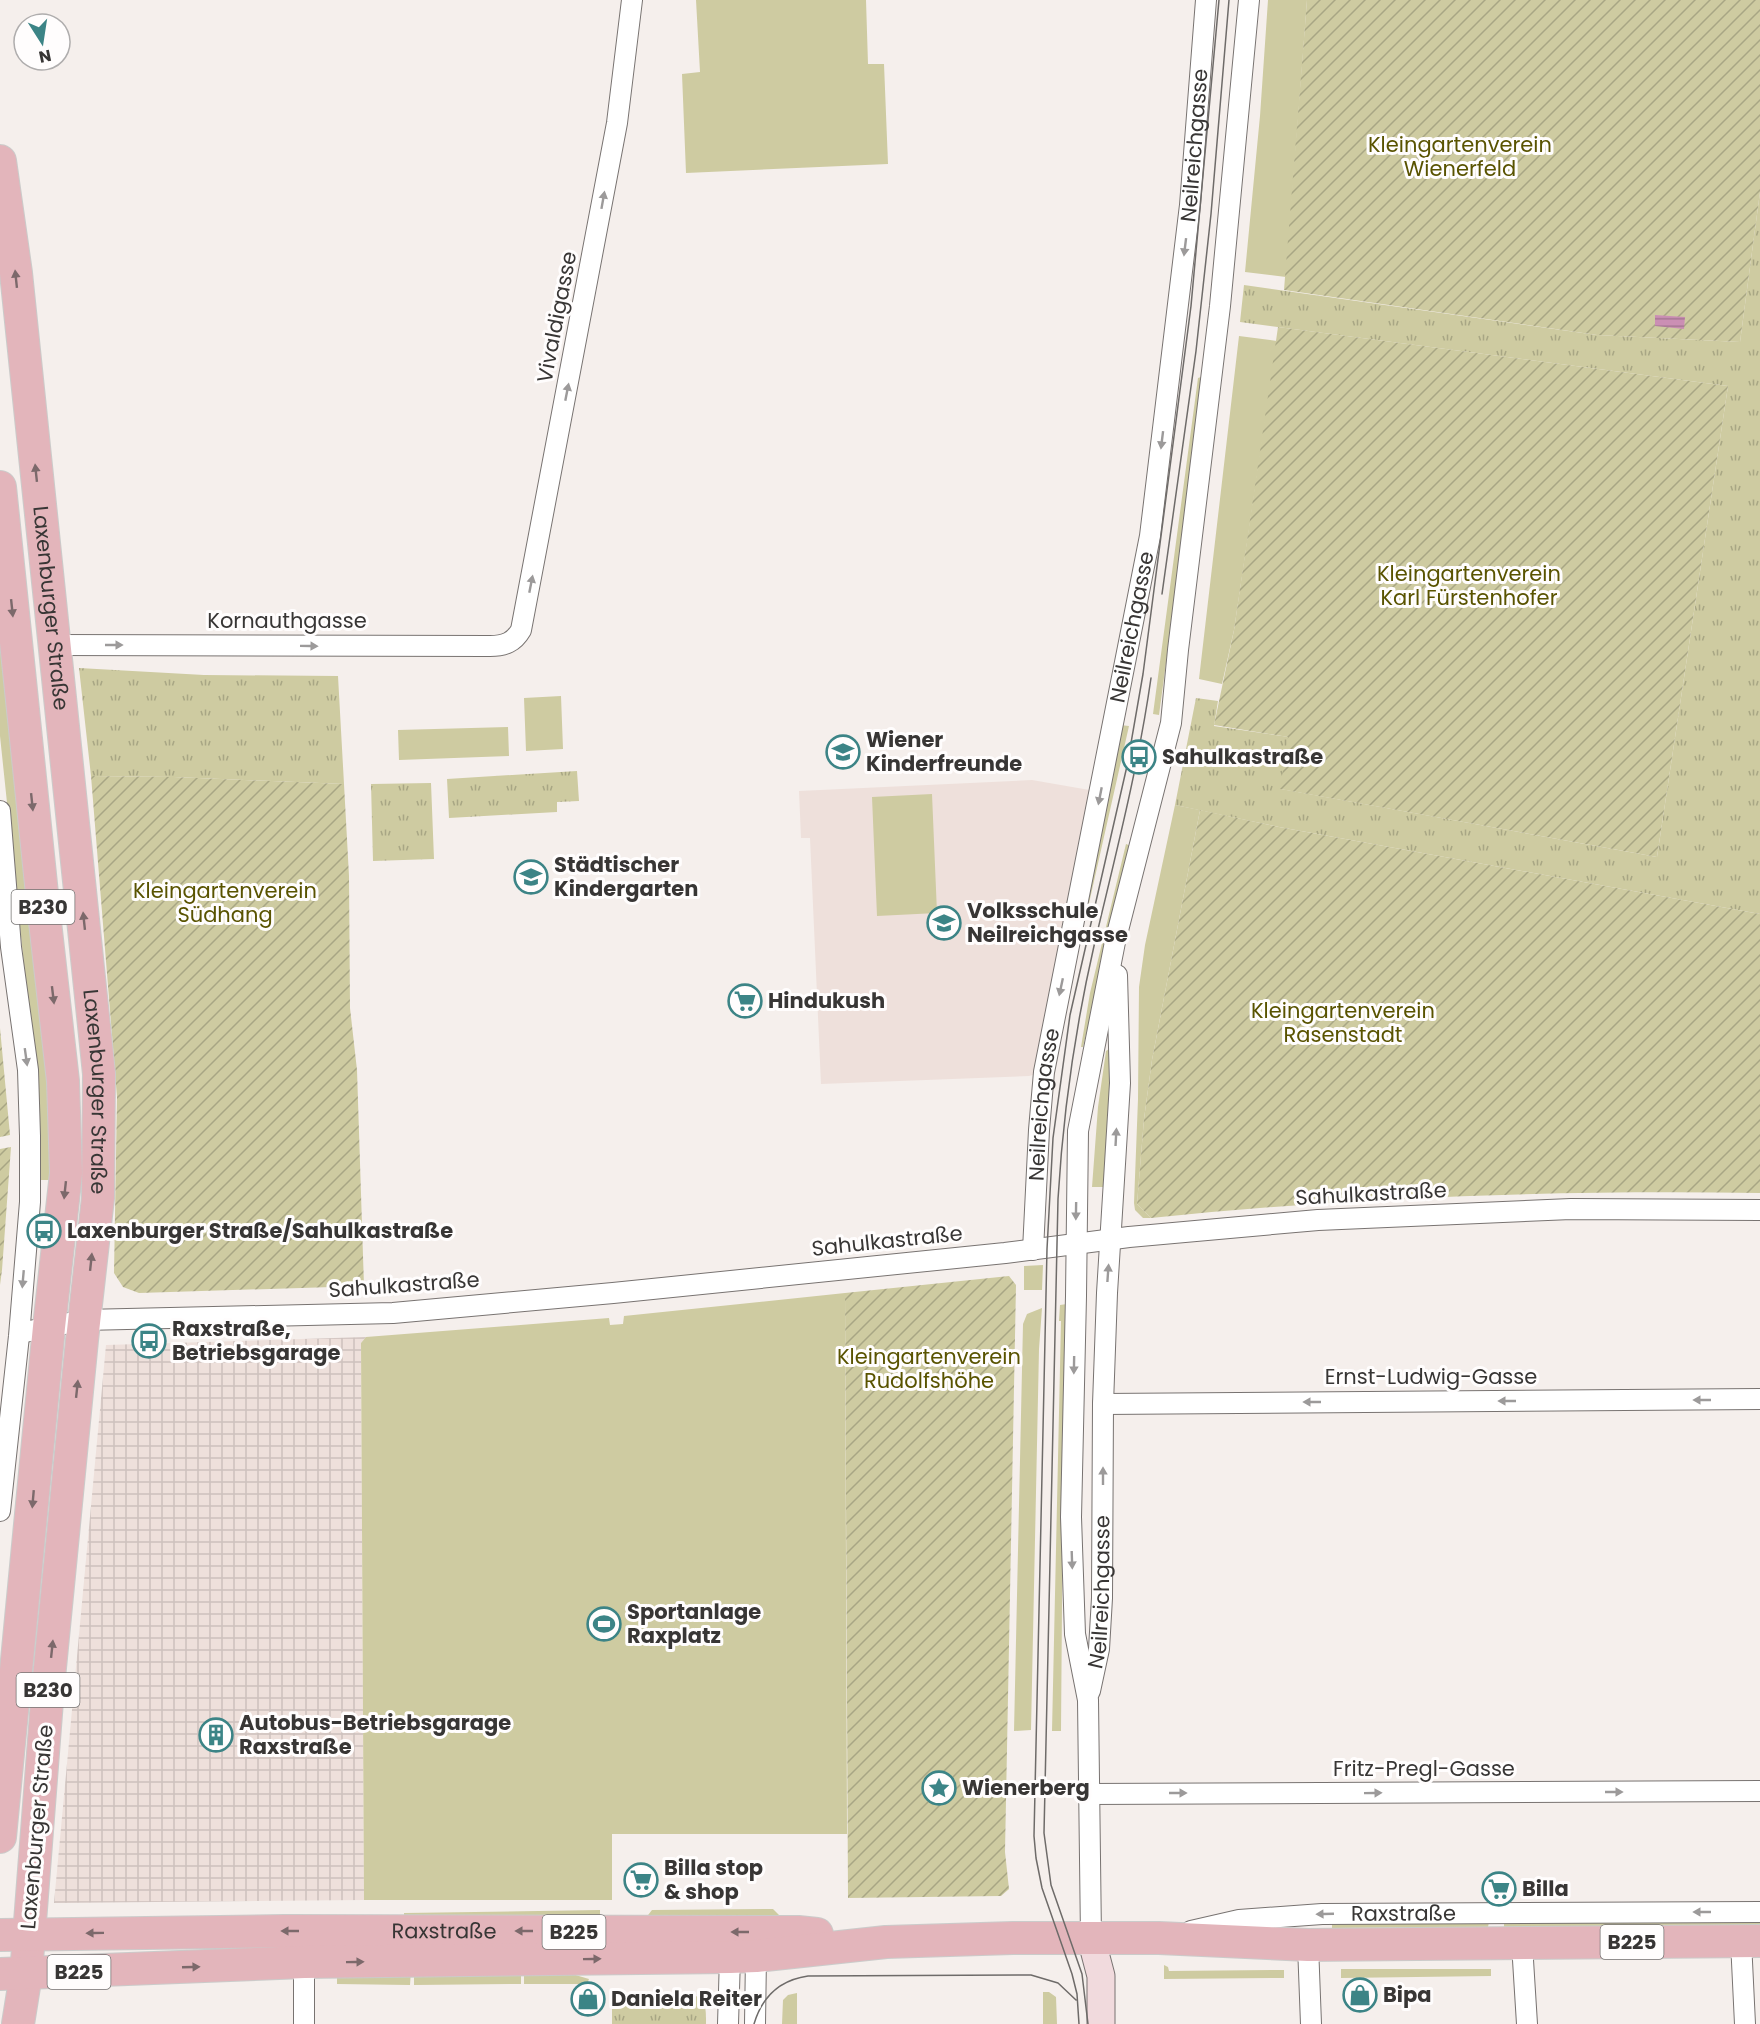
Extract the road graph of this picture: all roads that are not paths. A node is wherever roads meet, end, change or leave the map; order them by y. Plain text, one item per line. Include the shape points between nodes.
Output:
1 (632, 0) edge
2 (1206, 0) edge
3 (1248, 0) edge
4 (0, 161) edge
5 (0, 487) edge
6 (515, 639) joint
7 (56, 645) junction
8 (0, 811) edge
9 (1115, 942) junction
10 (1760, 1210) edge
11 (1110, 1239) junction
12 (1076, 1244) junction
13 (1033, 1250) junction
14 (84, 1320) junction
15 (34, 1330) junction
16 (1760, 1399) edge
17 (1103, 1404) junction
18 (0, 1511) edge
19 (1088, 1700) junction
20 (3, 1772) edge
21 (1760, 1791) edge
22 (1088, 1794) junction
23 (0, 1837) edge
24 (1760, 1912) edge
25 (14, 1934) edge
26 (1091, 1938) junction
27 (1159, 1938) junction
28 (1751, 1941) edge
29 (886, 1942) junction
30 (1522, 1944) junction
31 (1308, 1945) junction
32 (743, 1957) junction
33 (304, 1962) junction
34 (13, 1974) edge
35 (18, 2024) edge
36 (304, 2024) edge
37 (728, 2024) edge
38 (755, 2024) edge
39 (1101, 2024) edge
40 (1311, 2024) edge
41 (1527, 2024) edge
42 (1745, 2024) edge

6 -> 1 street, Vivaldigasse via 529,598 616,132
2 -> 13 street, Neilreichgasse via 1190,205 1150,536 1044,1072
3 - 9 street, Neilreichgasse via 1220,306 1171,723
7 -> 4 main road, Laxenburger Straße / B230 via 16,273
5 -> 15 main road, Laxenburger Straße / B230 via 63,1081 66,1173
7 -> 6 street, Kornauthgasse via 490,646
14 -> 7 main road, Laxenburger Straße / B230 via 98,1198 99,1074
8 -> 15 street, Laxenburger Straße via 11,947 28,1070
11 -> 9 street, Neilreichgasse via 1120,1083
9 -> 12 street, Neilreichgasse via 1078,1131
10 - 11 street, Sahulkastraße via 1467,1212 1318,1220
11 - 12 street, Sahulkastraße
17 -> 11 street, Neilreichgasse
12 - 13 street, Sahulkastraße
12 -> 19 street, Neilreichgasse via 1071,1517 1075,1634
13 - 14 street, Sahulkastraße via 393,1312
14 - 15 street, Sahulkastraße
25 -> 14 main road, Laxenburger Straße / B230 via 49,1676
15 - 18 street, Laxenburger Straße
15 -> 20 main road, Laxenburger Straße / B230
16 -> 17 street, Ernst-Ludwig-Gasse
19 -> 17 street, Neilreichgasse via 1099,1649 1102,1598
19 - 22 street, Neilreichgasse
20 - 23 main road, Laxenburger Straße / B230
22 -> 21 street, Fritz-Pregl-Gasse
22 - 26 street, Neilreichgasse
24 -> 27 street, Raxstraße via 1322,1914 1239,1920
29 -> 25 main road, Raxstraße / B225 via 798,1932 284,1930
25 - 34 main road, Laxenburger Straße / B230
26 - 27 main road, Raxstraße / B225
26 - 29 main road, Raxstraße / B225
26 - 39 street, Neilreichgasse via 1101,1976
27 - 31 main road, Raxstraße / B225
28 - 30 main road, Raxstraße / B225
28 - 42 street
29 - 32 main road, Raxstraße / B225
30 - 31 main road, Raxstraße / B225
30 - 41 street
31 - 40 street
33 -> 32 main road, Raxstraße / B225
32 - 37 street
32 - 38 street
34 -> 33 main road, Raxstraße / B225
33 - 36 street
34 - 35 main road, Laxenburger Straße / B230

